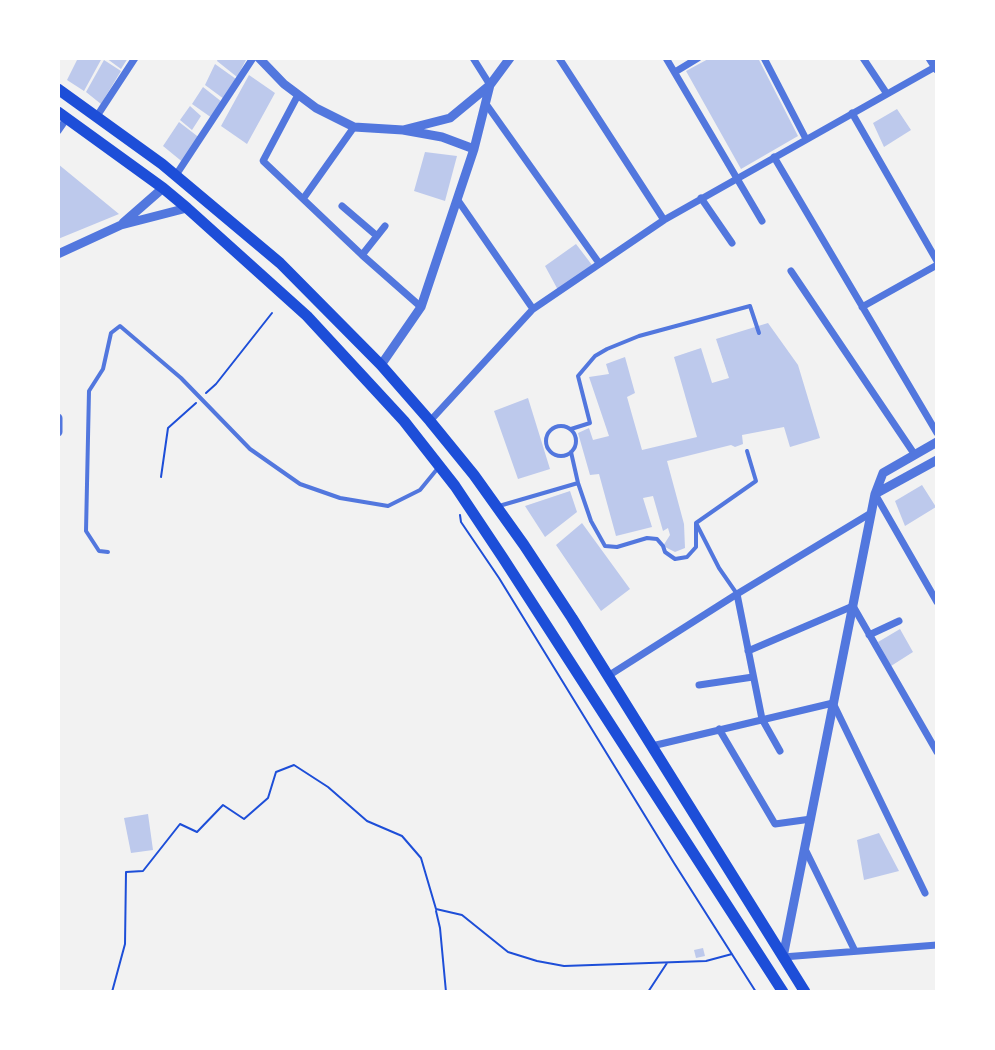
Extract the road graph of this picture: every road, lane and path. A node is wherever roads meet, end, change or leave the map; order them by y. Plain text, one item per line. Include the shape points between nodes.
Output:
1 (135, 58) edge
2 (256, 58) edge
3 (473, 58) edge
4 (510, 58) edge
5 (559, 58) edge
6 (666, 58) edge
7 (698, 58) edge
8 (764, 58) edge
9 (863, 58) edge
10 (934, 65) edge
11 (675, 72) junction
12 (490, 85) junction
13 (58, 89) edge
14 (887, 94) junction
15 (298, 95) junction
16 (486, 104) junction
17 (852, 113) junction
18 (63, 115) edge
19 (97, 116) junction
20 (354, 127) junction
21 (403, 130) junction
22 (58, 131) edge
23 (806, 139) junction
24 (474, 149) junction
25 (774, 157) junction
26 (176, 175) junction
27 (736, 178) junction
28 (163, 188) junction
29 (701, 198) junction
30 (303, 199) junction
31 (457, 199) junction
32 (342, 206) dead end
33 (187, 208) junction
34 (664, 220) junction
35 (762, 221) dead end
36 (121, 225) junction
37 (385, 226) dead end
38 (377, 236) junction
39 (732, 243) dead end
40 (58, 255) edge
41 (362, 255) junction
42 (599, 263) junction
43 (937, 263) edge
44 (791, 271) dead end
45 (421, 307) junction
46 (862, 307) junction
47 (533, 309) junction
48 (272, 313) dead end
49 (759, 333) dead end
50 (381, 365) junction
51 (201, 398) junction
52 (58, 418) edge
53 (430, 421) junction
54 (571, 429) junction
55 (58, 432) edge
56 (937, 433) edge
57 (937, 443) edge
58 (747, 451) dead end
59 (571, 452) junction
60 (915, 455) junction
61 (937, 460) edge
62 (439, 466) junction
63 (161, 477) dead end
64 (578, 483) junction
65 (875, 494) junction
66 (497, 507) junction
67 (458, 508) dead end
68 (871, 513) junction
69 (696, 523) junction
70 (108, 552) dead end
71 (737, 594) junction
72 (937, 602) edge
73 (853, 606) junction
74 (899, 621) dead end
75 (869, 635) junction
76 (748, 651) junction
77 (608, 676) junction
78 (753, 677) junction
79 (699, 685) dead end
80 (833, 703) junction
81 (762, 719) junction
82 (719, 729) junction
83 (652, 746) junction
84 (780, 751) dead end
85 (937, 752) edge
86 (811, 819) junction
87 (805, 848) junction
88 (925, 893) dead end
89 (436, 909) junction
90 (937, 945) edge
91 (855, 951) junction
92 (732, 954) junction
93 (783, 957) junction
94 (667, 962) junction
95 (112, 992) edge
96 (446, 992) edge
97 (648, 992) edge
98 (756, 992) edge
99 (783, 992) edge
100 (805, 992) edge

1 - 19 street
2 - 15 street
2 - 26 street
3 - 12 street
4 - 12 street
5 - 34 street
6 - 11 street
7 - 11 street
8 - 23 street
9 - 14 street
10 - 14 street
11 - 27 street
12 - 16 street
12 - 21 street via 450,118
13 - 19 main road
14 - 17 street
15 - 20 street
15 - 30 street via 263,161
16 - 24 street
16 - 42 street
17 - 23 street
17 - 43 street
18 - 22 street
18 - 28 main road
19 - 26 main road
20 - 21 street
20 - 30 street
21 - 24 street
23 - 25 street
24 - 31 street
25 - 27 street
25 - 46 street
26 - 50 main road via 280,263
27 - 29 street
27 - 35 street
28 - 33 main road
28 - 36 street
29 - 34 street
29 - 39 street
30 - 41 street
31 - 45 street
31 - 47 street
32 - 38 street
33 - 36 street
33 - 62 main road via 307,316
34 - 42 street
36 - 40 street
37 - 38 street
38 - 41 street
41 - 45 street
42 - 47 street
43 - 46 street
44 - 60 street
45 - 50 street
46 - 56 street
47 - 53 street
48 - 51 path
49 - 54 lane via 750,306 607,349 578,376 590,423
50 - 53 main road
51 - 62 lane via 250,449 300,484 340,498 388,506 420,490
51 - 63 path via 168,428
51 - 70 lane via 120,326 111,333 103,369 89,391 86,531 99,551
52 - 55 street
53 - 66 main road
54 - 59 lane via 576,443
54 - 59 lane via 556,426 546,442 557,455
57 - 60 street
58 - 69 lane via 756,481
59 - 64 lane
60 - 65 street via 883,473
61 - 65 street
62 - 99 main road
64 - 66 lane
64 - 69 lane via 605,546 657,539 675,559 687,557 696,547
65 - 68 street
65 - 72 street
66 - 77 main road
67 - 92 path via 461,522
68 - 71 street
68 - 73 street
69 - 71 lane
71 - 76 street
71 - 77 street
73 - 75 street
73 - 76 street
73 - 80 street
74 - 75 street
75 - 85 street
76 - 78 street
77 - 83 main road
78 - 79 street
78 - 81 street
80 - 81 street
80 - 86 street
80 - 88 street
81 - 82 street
81 - 84 street
82 - 83 street
82 - 86 street via 775,824
83 - 93 main road
86 - 87 street
87 - 91 street
87 - 93 street
89 - 94 path via 462,915 508,952 537,961 564,966
89 - 95 path via 421,858 402,836 367,821 294,765 276,772 268,798 244,819 223,805 197,832 180,824 143,871 126,872 125,944
89 - 96 path
90 - 91 street
91 - 93 street
92 - 94 path
92 - 98 path
93 - 100 main road
94 - 97 path

